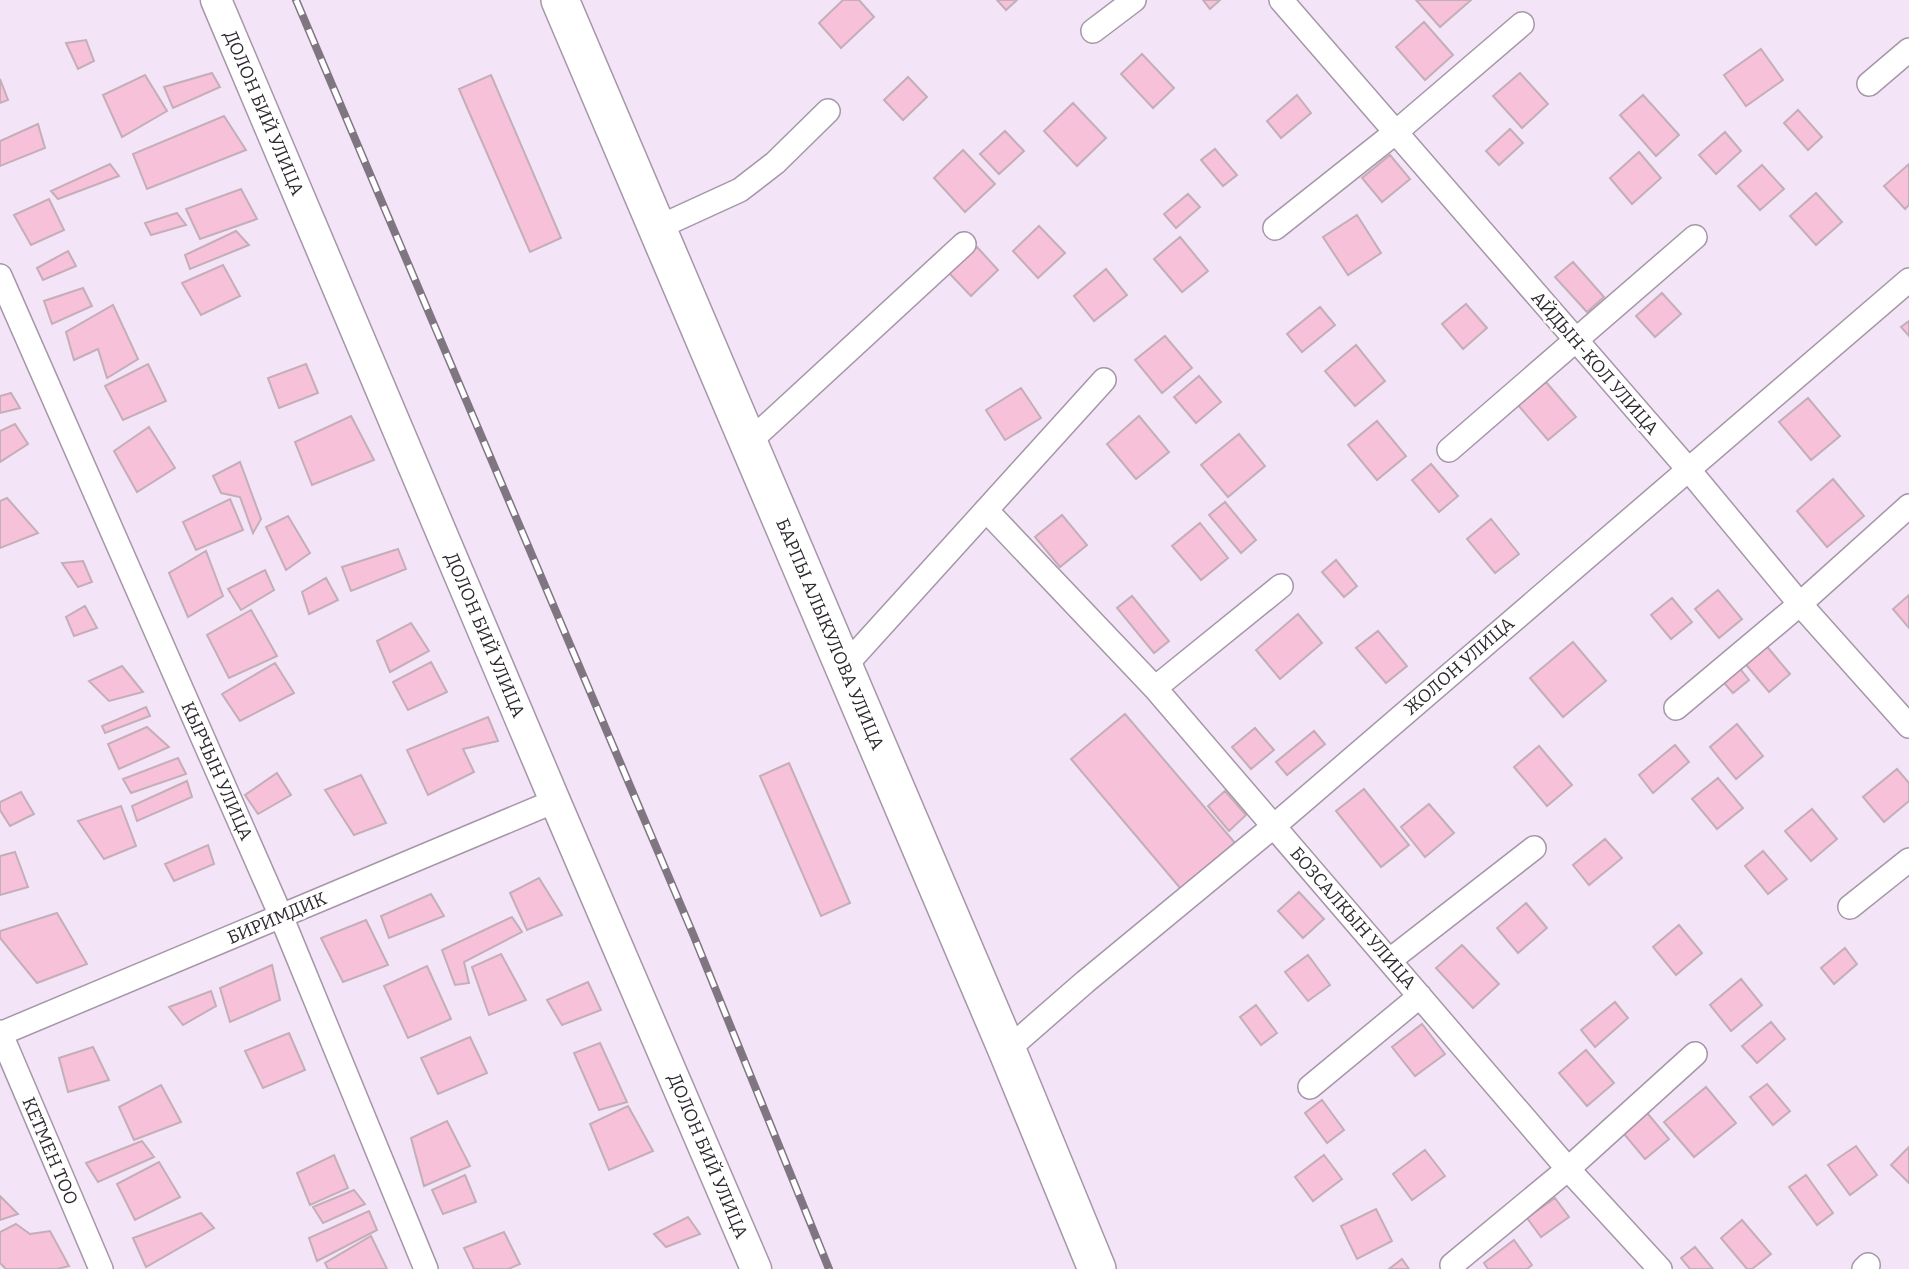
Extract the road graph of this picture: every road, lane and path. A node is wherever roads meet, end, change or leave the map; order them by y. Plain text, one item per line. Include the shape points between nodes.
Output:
1 (216, 0) edge
2 (560, 0) edge
3 (1134, 0) edge
4 (1281, 0) edge
5 (1522, 24) dead end
6 (1093, 31) dead end
7 (1909, 50) edge
8 (1869, 84) dead end
9 (828, 111) dead end
10 (1396, 132) junction
11 (657, 228) junction
12 (1275, 228) dead end
13 (1695, 237) dead end
14 (964, 244) dead end
15 (0, 276) edge
16 (1909, 280) edge
17 (1576, 340) junction
18 (1104, 380) dead end
19 (748, 443) junction
20 (1449, 450) dead end
21 (1688, 469) junction
22 (1909, 506) edge
23 (986, 509) junction
24 (1281, 586) dead end
25 (1800, 604) junction
26 (844, 667) junction
27 (1155, 688) junction
28 (1676, 708) dead end
29 (1909, 726) edge
30 (555, 801) junction
31 (1275, 826) junction
32 (1534, 848) dead end
33 (1909, 860) edge
34 (1850, 907) dead end
35 (281, 916) junction
36 (1390, 960) junction
37 (1420, 996) junction
38 (0, 1034) edge
39 (1007, 1050) junction
40 (1695, 1054) dead end
41 (1310, 1087) dead end
42 (1568, 1169) junction
43 (1452, 1265) dead end
44 (101, 1269) edge
45 (426, 1269) edge
46 (757, 1269) edge
47 (1097, 1269) edge
48 (1660, 1269) edge

1 - 30 street, ДОЛОН БИЙ УЛИЦА
2 - 11 main road, БАРПЫ АЛЫКУЛОВА УЛИЦА
3 - 6 street
4 - 10 street, АЙДЫН-КОЛ УЛИЦА
5 - 10 street
7 - 8 street
9 - 11 street via 740,190
10 - 12 street
10 - 17 street, АЙДЫН-КОЛ УЛИЦА
11 - 19 main road, БАРПЫ АЛЫКУЛОВА УЛИЦА
13 - 17 street
14 - 19 street
15 - 35 street, КЫРЧЫН УЛИЦА
16 - 21 street, ЖОЛОН УЛИЦА
17 - 20 street
17 - 21 street, АЙДЫН-КОЛ УЛИЦА
18 - 23 street
19 - 26 main road, БАРПЫ АЛЫКУЛОВА УЛИЦА
21 - 25 street, АЙДЫН-КОЛ УЛИЦА
21 - 31 street, ЖОЛОН УЛИЦА
22 - 25 street
23 - 26 street
23 - 27 street, БОЗСАЛКЫН УЛИЦА
24 - 27 street
25 - 28 street
25 - 29 street, АЙДЫН-КОЛ УЛИЦА
26 - 39 main road, БАРПЫ АЛЫКУЛОВА УЛИЦА
27 - 31 street, БОЗСАЛКЫН УЛИЦА
30 - 35 street, БИРИМДИК
30 - 46 street, ДОЛОН БИЙ УЛИЦА
31 - 36 street, БОЗСАЛКЫН УЛИЦА
31 - 39 street, ЖОЛОН УЛИЦА
32 - 36 street
33 - 34 street
35 - 38 street, БИРИМДИК
35 - 45 street, КЫРЧЫН УЛИЦА
36 - 37 street, БОЗСАЛКЫН УЛИЦА
37 - 41 street
37 - 42 street, БОЗСАЛКЫН УЛИЦА
38 - 44 street, КЕТМЕН ТОО
39 - 47 main road, БАРПЫ АЛЫКУЛОВА УЛИЦА
40 - 42 street
42 - 43 street
42 - 48 street, БОЗСАЛКЫН УЛИЦА

